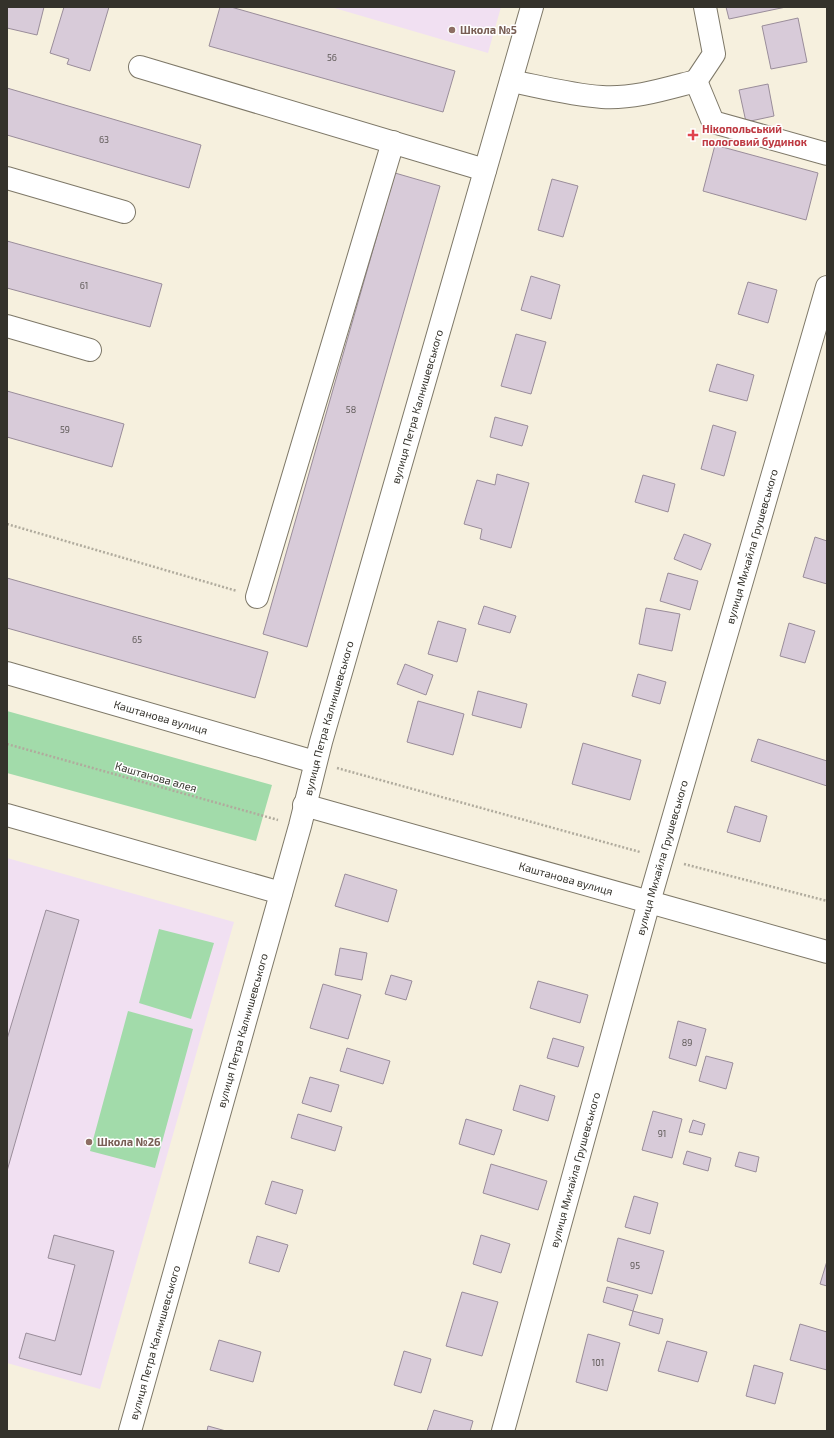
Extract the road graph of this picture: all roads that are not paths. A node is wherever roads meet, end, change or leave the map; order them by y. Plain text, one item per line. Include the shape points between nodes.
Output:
1 (532, 7) edge
2 (706, 7) edge
3 (140, 67) dead end
4 (696, 80) junction
5 (511, 81) junction
6 (393, 142) junction
7 (827, 154) edge
8 (485, 170) junction
9 (7, 178) edge
10 (124, 212) dead end
11 (827, 287) edge
12 (7, 326) edge
13 (90, 350) dead end
14 (258, 597) road end
15 (7, 673) edge
16 (315, 762) junction
17 (7, 815) edge
18 (302, 816) junction
19 (281, 893) junction
20 (648, 902) junction
21 (827, 952) edge
22 (130, 1431) edge
23 (503, 1431) edge

1 - 5 street, вулиця Петра Калнишевського
2 - 4 street via 714,54
3 - 6 street
4 - 5 street via 645,94 603,97
4 - 7 street via 713,122
5 - 8 street, вулиця Петра Калнишевського
6 - 8 street
6 - 14 street
8 - 16 street, вулиця Петра Калнишевського
9 - 10 street
11 - 20 street, вулиця Михайла Грушевського
12 - 13 street
15 - 16 street, Каштанова вулиця
16 - 18 street, вулиця Петра Калнишевського
17 - 19 street
18 - 19 street, вулиця Петра Калнишевського
18 - 20 street, Каштанова вулиця
19 - 22 street, вулиця Петра Калнишевського
20 - 21 street, Каштанова вулиця
20 - 23 street, вулиця Михайла Грушевського

